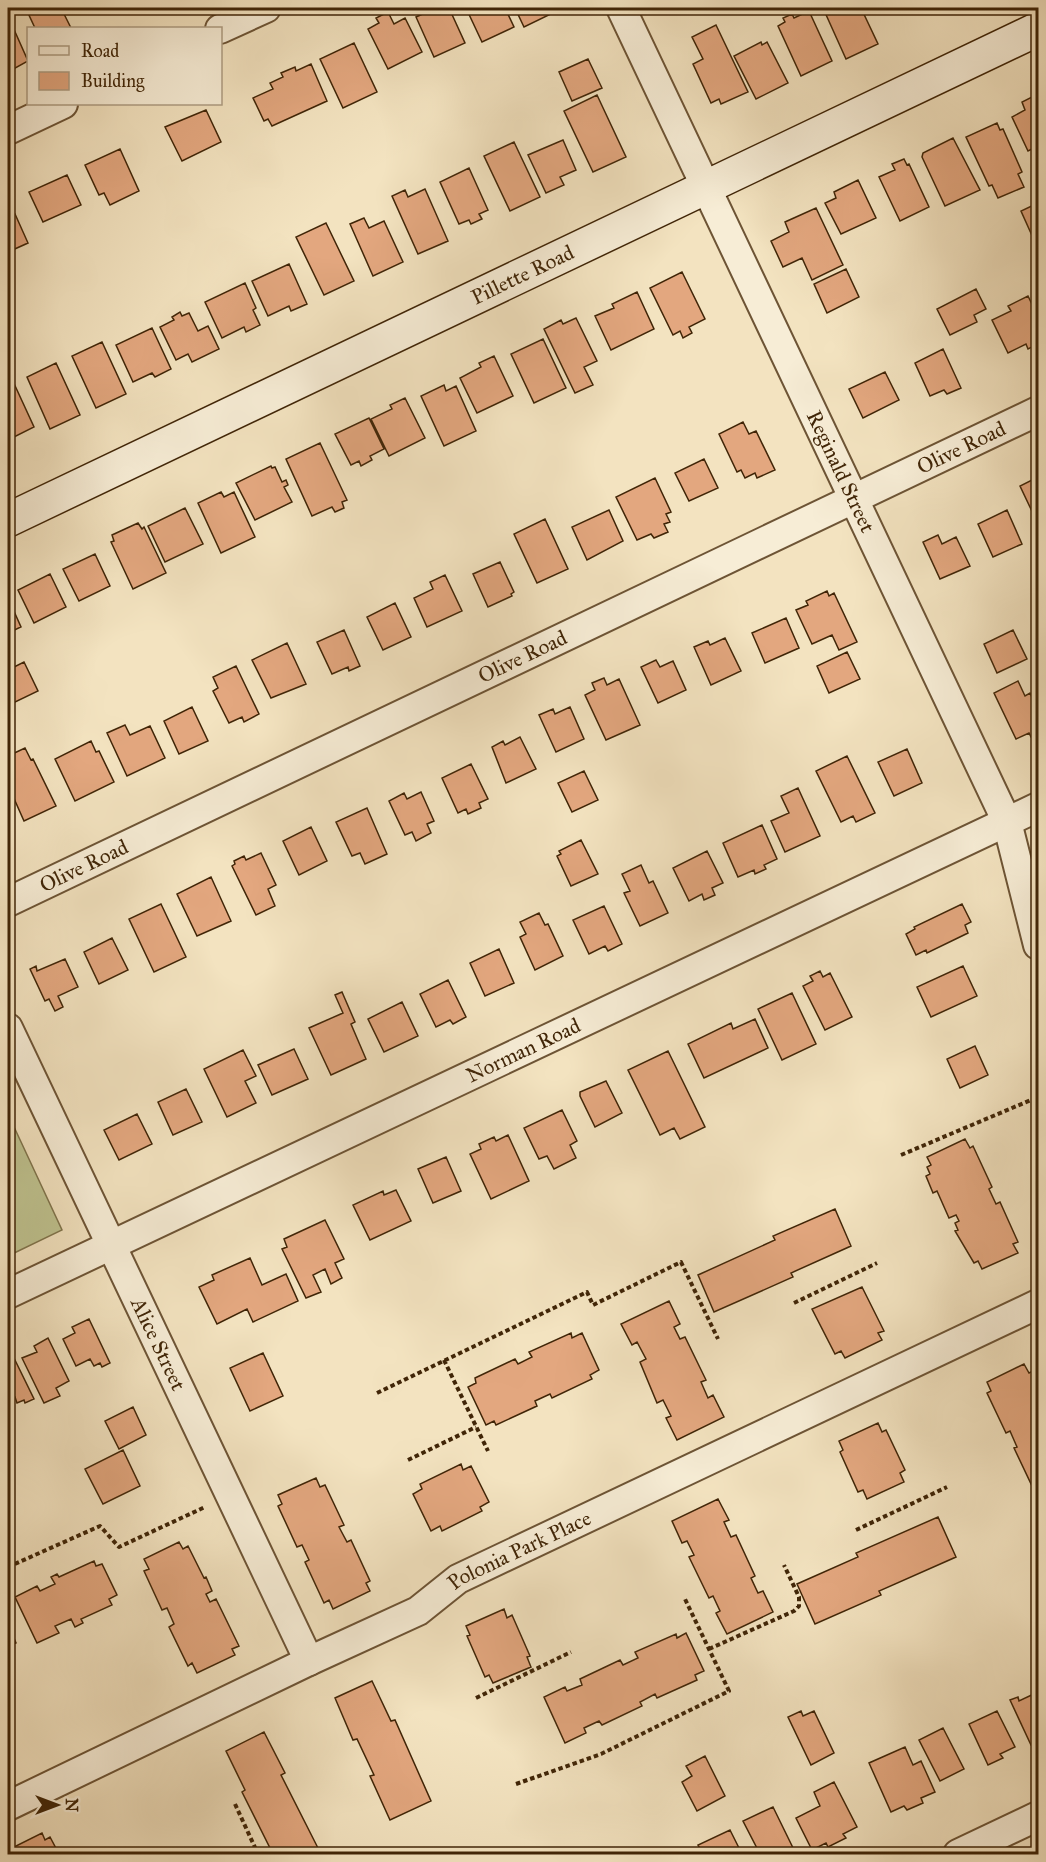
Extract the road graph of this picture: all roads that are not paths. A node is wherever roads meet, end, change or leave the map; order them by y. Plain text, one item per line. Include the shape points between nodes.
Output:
1 (266, 8) edge
2 (621, 8) edge
3 (222, 28) edge
4 (1038, 29) edge
5 (61, 105) edge
6 (8, 130) edge
7 (706, 188) junction
8 (1038, 411) edge
9 (854, 499) junction
10 (8, 520) edge
11 (1038, 807) edge
12 (1007, 822) junction
13 (8, 902) edge
14 (1038, 945) edge
15 (8, 1028) edge
16 (111, 1245) junction
17 (8, 1294) edge
18 (1038, 1304) edge
19 (309, 1661) junction
20 (8, 1806) edge
21 (1038, 1816) edge
22 (958, 1854) edge

1 - 3 street
2 - 7 street, Reginald Street
4 - 7 street, Pillette Road
5 - 6 street
7 - 9 street, Reginald Street
7 - 10 street, Pillette Road
8 - 9 street, Olive Road
9 - 12 street, Reginald Street
9 - 13 street, Olive Road
11 - 12 street, Norman Road
12 - 14 street, Reginald Street
12 - 16 street, Norman Road
15 - 16 street, Alice Street
16 - 17 street, Norman Road
16 - 19 street, Alice Street
18 - 19 street, Polonia Park Place via 458,1579 418,1611
19 - 20 street, Polonia Park Place
21 - 22 street

